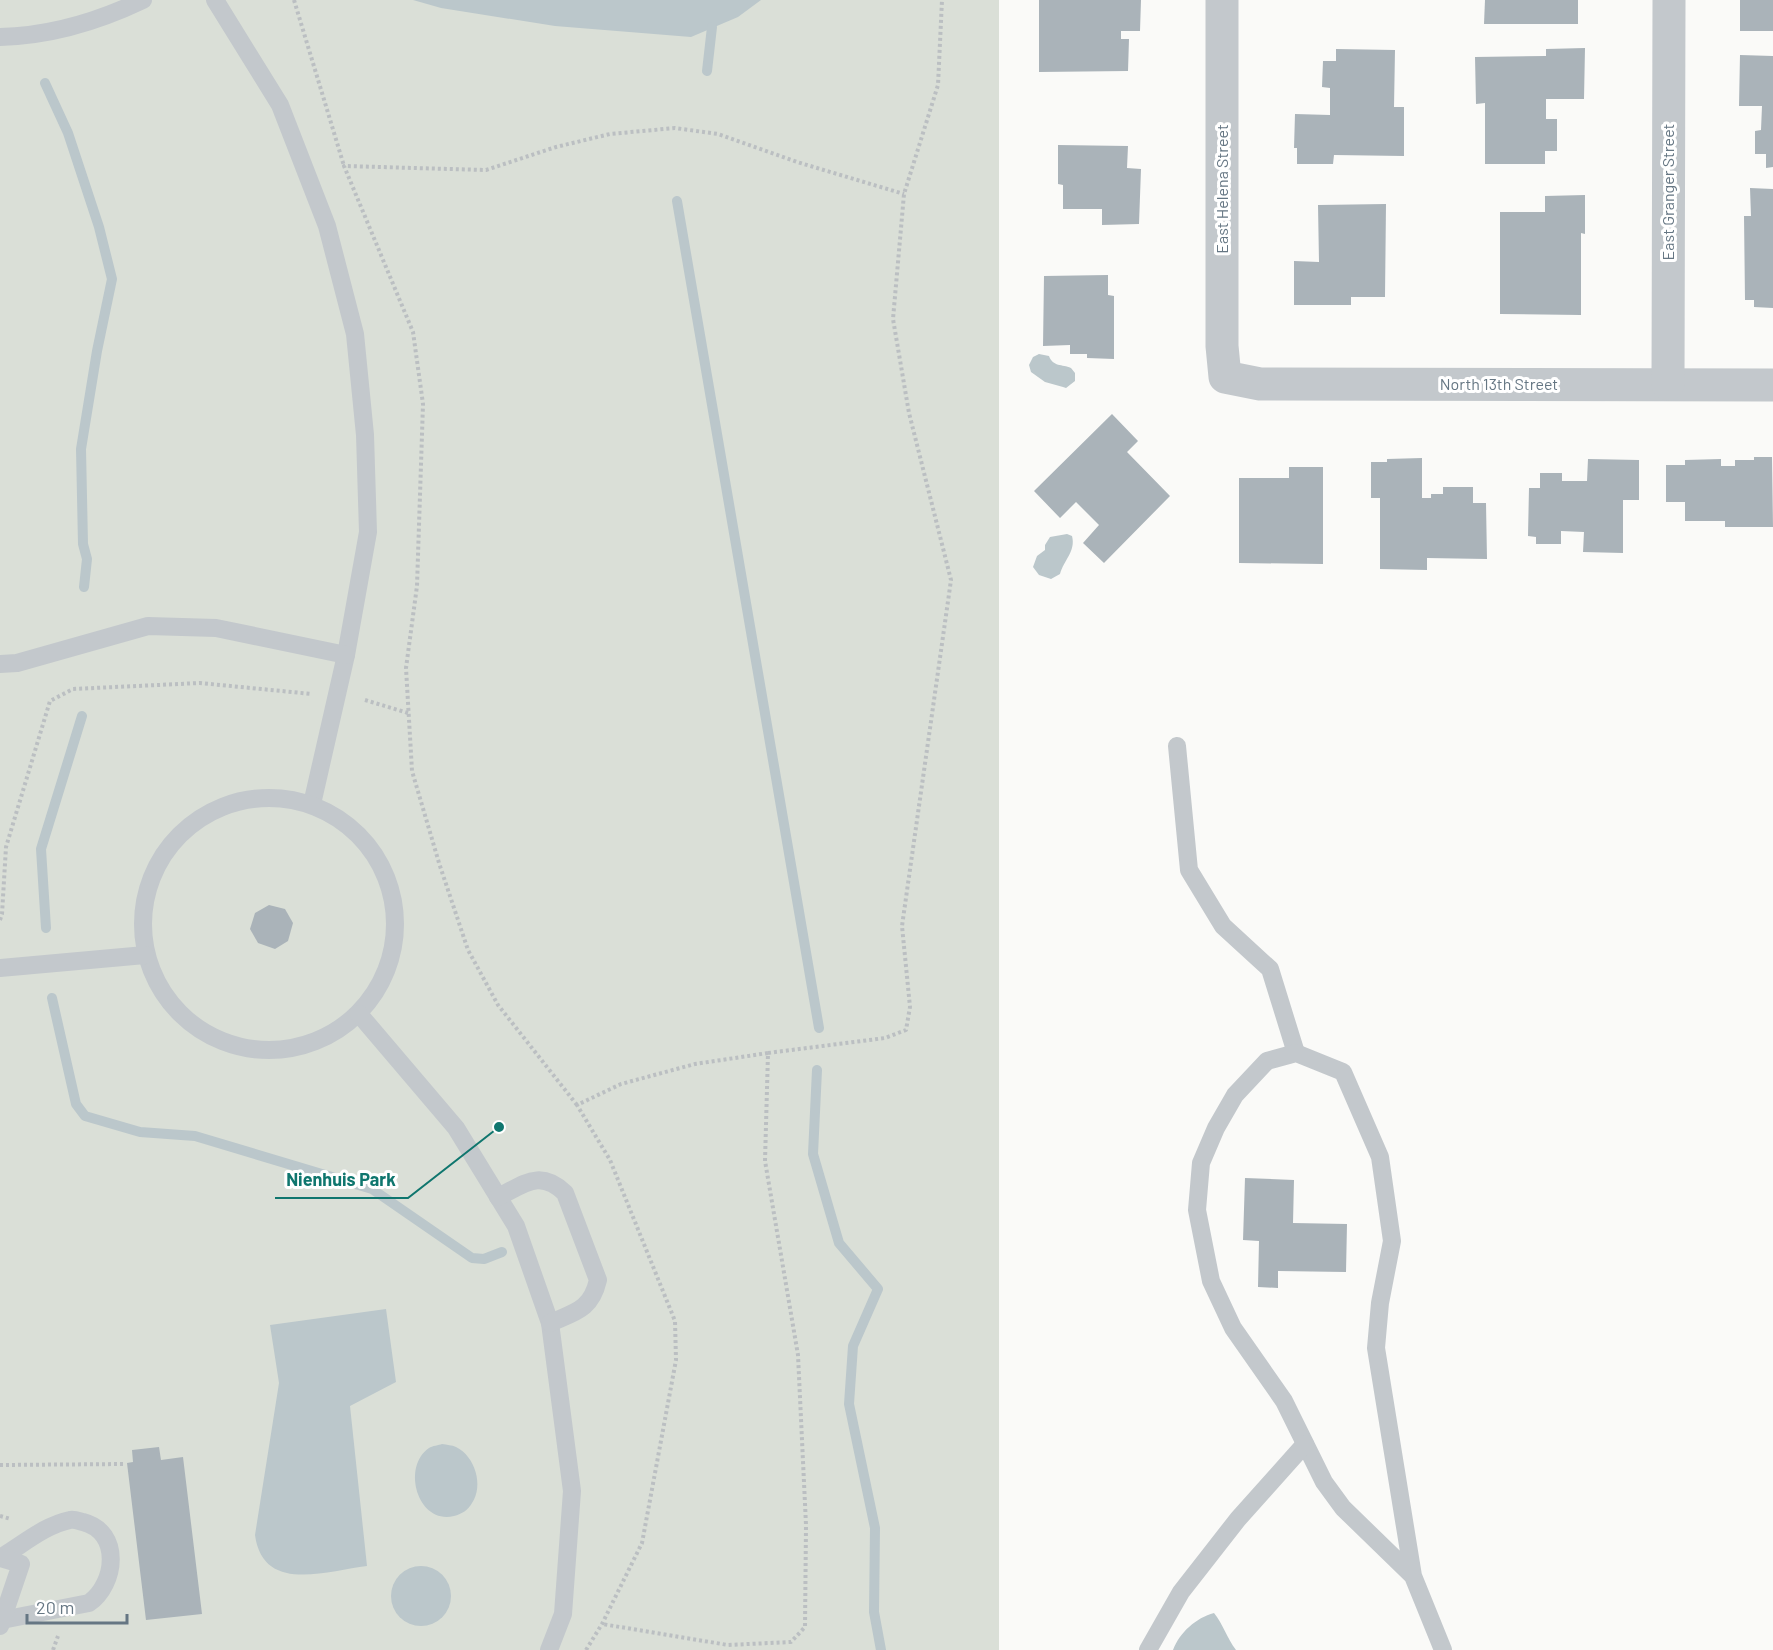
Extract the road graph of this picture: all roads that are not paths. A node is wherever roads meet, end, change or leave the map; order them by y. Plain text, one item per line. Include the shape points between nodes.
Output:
1 (143, 0) edge
2 (214, 0) edge
3 (1222, 0) edge
4 (1669, 0) edge
5 (0, 37) edge
6 (1226, 377) joint
7 (1668, 384) junction
8 (1773, 385) edge
9 (346, 655) junction
10 (0, 664) edge
11 (1177, 746) dead end
12 (312, 804) junction
13 (145, 955) junction
14 (0, 968) edge
15 (359, 1014) junction
16 (1296, 1053) junction
17 (498, 1197) junction
18 (550, 1323) junction
19 (1305, 1444) junction
20 (0, 1558) edge
21 (1413, 1576) junction
22 (1, 1623) edge
23 (549, 1650) edge
24 (1148, 1650) edge
25 (1443, 1650) edge

1 - 5 lane via 66,28
2 - 9 lane via 280,105 327,226 355,334 365,435 368,532
3 - 6 street, East Helena Street via 1222,346
4 - 7 street, East Granger Street
6 - 7 street, North 13th Street via 1260,384
7 - 8 street, North 13th Street
9 - 10 lane via 216,627 148,626 17,663
9 - 12 lane
11 - 16 lane via 1189,870 1223,926 1270,969
12 - 13 lane via 266,796 222,805 183,829 155,865 142,909
12 - 15 lane via 355,830 385,872 396,921 387,972
13 - 14 lane
13 - 15 lane via 169,1003 209,1037 261,1052 314,1044
15 - 17 lane via 456,1128
16 - 19 lane via 1267,1061 1236,1095 1201,1163 1197,1210 1211,1281 1233,1328 1284,1401
16 - 21 lane via 1343,1072 1380,1157 1392,1241 1376,1348
17 - 18 lane via 516,1226
17 - 18 lane via 534,1180 554,1183 565,1193 598,1280 584,1308
18 - 23 lane via 572,1491 563,1614
19 - 21 lane via 1324,1482 1343,1508
19 - 24 lane via 1238,1519 1181,1592
20 - 22 lane via 21,1564
20 - 22 lane via 51,1526 72,1519 90,1524 105,1535 111,1553 105,1586 89,1603
21 - 25 lane

